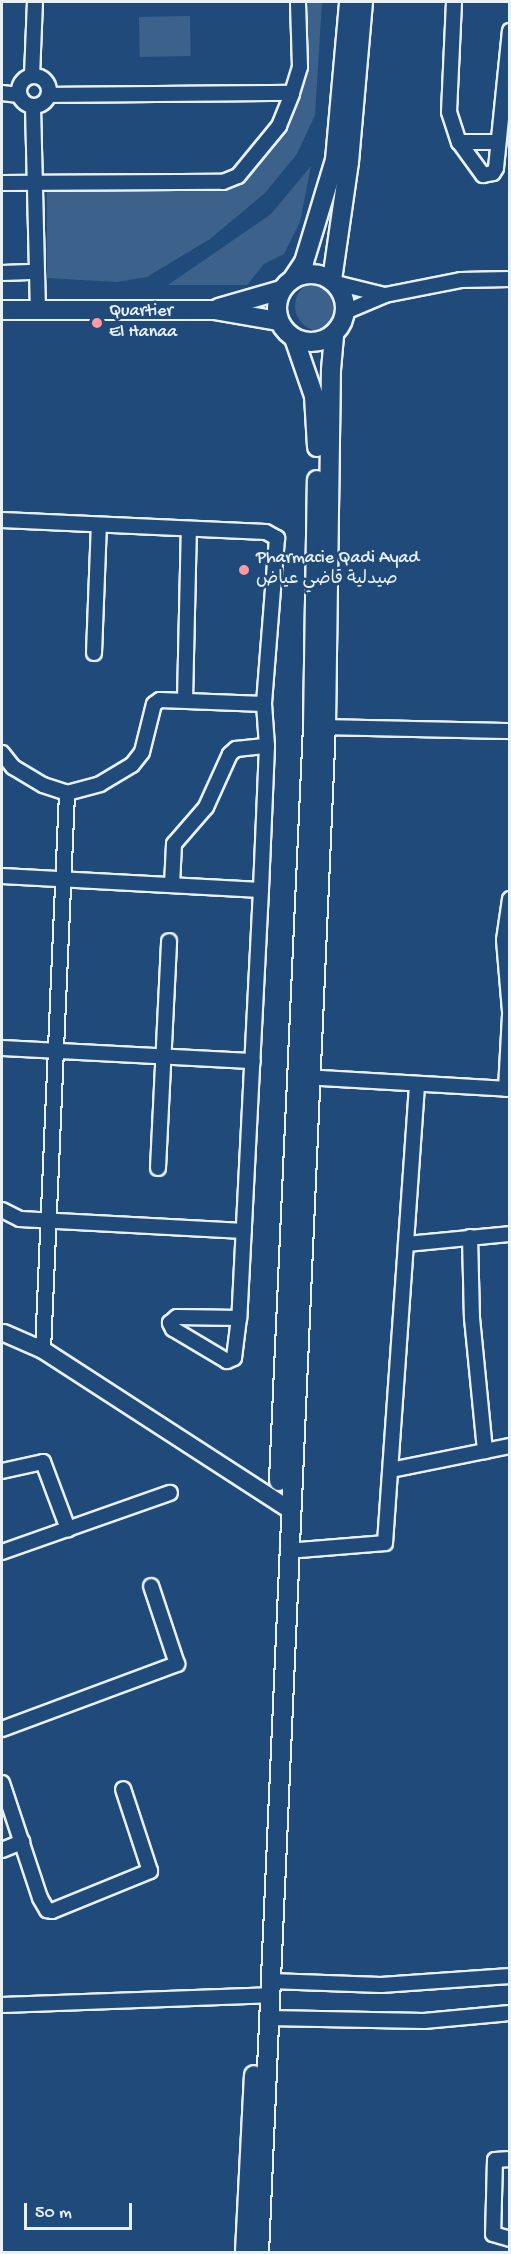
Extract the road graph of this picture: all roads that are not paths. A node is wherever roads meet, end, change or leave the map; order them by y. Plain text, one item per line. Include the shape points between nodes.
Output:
1 (35, 2) edge
2 (298, 2) edge
3 (349, 2) edge
4 (363, 2) edge
5 (454, 2) edge
6 (510, 31) edge
7 (32, 76) junction
8 (2, 93) edge
9 (292, 93) junction
10 (19, 95) junction
11 (49, 95) junction
12 (33, 107) junction
13 (459, 142) junction
14 (498, 142) junction
15 (35, 181) junction
16 (2, 183) edge
17 (37, 272) junction
18 (2, 273) edge
19 (294, 277) junction
20 (510, 279) edge
21 (334, 282) junction
22 (281, 290) junction
23 (385, 295) junction
24 (38, 309) junction
25 (2, 310) edge
26 (214, 310) junction
27 (345, 312) junction
28 (279, 321) junction
29 (334, 333) junction
30 (294, 338) junction
31 (2, 520) edge
32 (99, 525) junction
33 (189, 529) junction
34 (94, 653) dead end
35 (185, 700) junction
36 (264, 704) junction
37 (320, 726) junction
38 (510, 731) edge
39 (267, 746) junction
40 (2, 753) edge
41 (67, 793) junction
42 (2, 876) edge
43 (65, 879) junction
44 (172, 885) junction
45 (261, 890) junction
46 (510, 899) edge
47 (507, 940) edge
48 (169, 941) dead end
49 (510, 1012) edge
50 (2, 1048) edge
51 (55, 1050) junction
52 (164, 1057) junction
53 (253, 1061) junction
54 (304, 1077) junction
55 (417, 1087) junction
56 (508, 1089) edge
57 (158, 1168) dead end
58 (2, 1210) edge
59 (48, 1222) junction
60 (244, 1231) junction
61 (510, 1234) edge
62 (470, 1237) junction
63 (406, 1244) junction
64 (239, 1318) junction
65 (2, 1331) edge
66 (43, 1350) junction
67 (510, 1446) edge
68 (486, 1451) junction
69 (391, 1470) junction
70 (2, 1471) edge
71 (170, 1493) dead end
72 (284, 1506) junction
73 (68, 1529) junction
74 (288, 1551) junction
75 (2, 1552) edge
76 (151, 1586) dead end
77 (277, 1672) junction
78 (2, 1730) edge
79 (2, 1783) edge
80 (123, 1789) dead end
81 (22, 1842) junction
82 (2, 1850) edge
83 (510, 1976) edge
84 (265, 1991) junction
85 (2, 2005) edge
86 (510, 2013) edge
87 (268, 2018) junction
88 (510, 2159) edge
89 (510, 2239) edge
90 (245, 2253) edge
91 (259, 2253) edge

1 - 7 street
2 - 9 street via 300,67
3 - 19 main road via 335,160 308,252
4 - 21 main road
5 - 13 street via 448,98
6 - 14 street
7 - 10 street via 20,84
7 - 11 street via 42,78
8 - 10 street
9 - 11 street
9 - 15 street via 279,126 238,176 223,182
10 - 12 street via 24,104
11 - 12 street
12 - 15 street
13 - 14 street
13 - 14 street via 476,170 488,175 496,168
15 - 16 street
15 - 17 street
17 - 18 street
17 - 24 street
19 - 21 main road via 314,274
19 - 22 main road
20 - 23 street via 461,280
21 - 23 street
21 - 27 main road via 345,302
22 - 26 main road
22 - 28 main road via 276,310
23 - 27 street
24 - 25 main road
24 - 26 main road
26 - 28 main road
27 - 29 main road
28 - 30 main road
29 - 30 main road via 315,342
29 - 37 main road
30 - 37 main road via 314,396 317,425
31 - 32 street
32 - 33 street
32 - 34 street
33 - 35 street
33 - 36 street via 266,532 277,538
35 - 36 street
35 - 41 street via 166,699 154,704 142,752 132,765 100,784
36 - 39 street
37 - 38 street
37 - 54 main road
39 - 44 street via 236,749 230,754 206,807 174,844
39 - 45 street
40 - 41 street via 13,767 43,786
41 - 43 street
42 - 43 street
43 - 44 street
43 - 51 street
44 - 45 street
45 - 53 street
46 - 47 street
47 - 49 street
48 - 52 street
49 - 56 street
50 - 51 street
51 - 52 street
51 - 59 street
52 - 53 street
52 - 57 street
53 - 60 street
54 - 55 street
54 - 72 main road
55 - 56 street
55 - 63 street
58 - 59 street via 20,1219
59 - 60 street
59 - 66 street
60 - 64 street
61 - 62 street
62 - 63 street
62 - 68 street via 474,1339
63 - 69 street
64 - 64 street via 231,1362 173,1329 170,1323 177,1317
65 - 66 street
66 - 72 street
67 - 68 street
68 - 69 street
69 - 74 street via 385,1543
70 - 73 street via 43,1462
71 - 73 street
72 - 74 main road
72 - 77 main road
73 - 75 street
74 - 77 main road
76 - 78 street via 177,1664
77 - 84 main road
79 - 81 street
80 - 81 street via 150,1862 150,1871 145,1876 58,1910 47,1910
81 - 82 street
83 - 84 street
84 - 85 street
84 - 87 main road
84 - 90 main road
86 - 87 street via 424,2021
87 - 91 main road
88 - 89 street via 495,2160 493,2234

